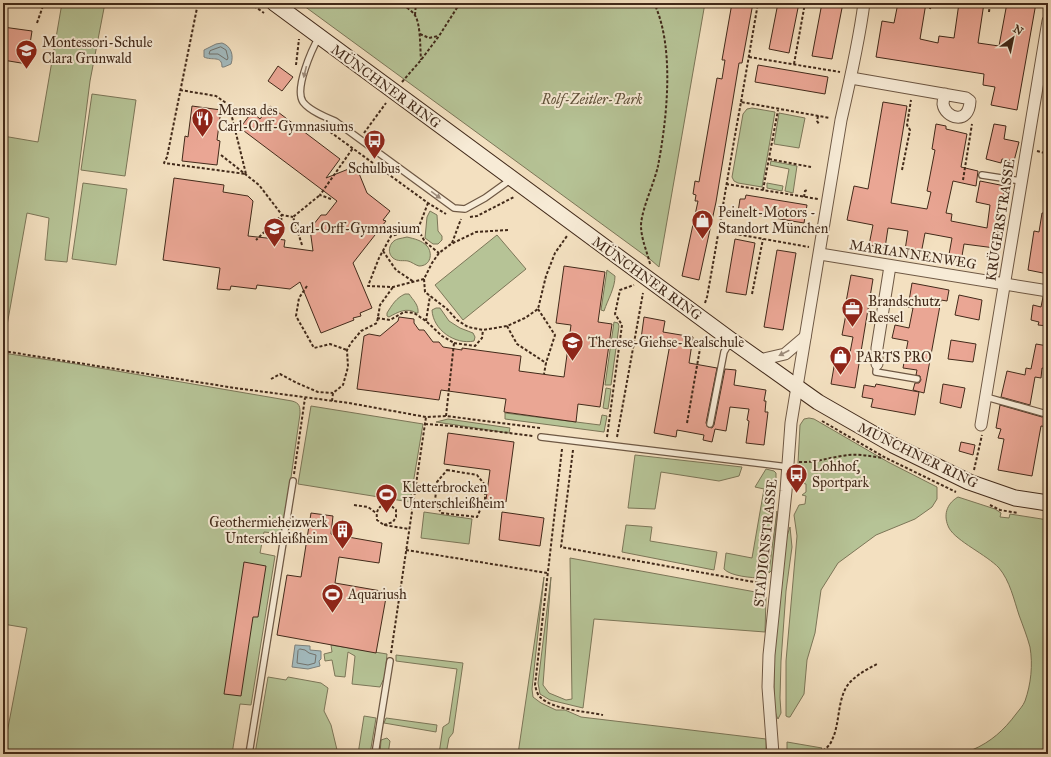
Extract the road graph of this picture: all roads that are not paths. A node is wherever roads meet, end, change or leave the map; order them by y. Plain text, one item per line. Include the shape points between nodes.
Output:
1 (274, 3) edge
2 (864, 3) edge
3 (1048, 21) edge
4 (320, 37) junction
5 (851, 78) junction
6 (945, 94) junction
7 (982, 175) dead end
8 (512, 178) junction
9 (1021, 181) junction
10 (820, 254) junction
11 (890, 266) junction
12 (1005, 283) junction
13 (1048, 291) edge
14 (805, 337) junction
15 (731, 340) junction
16 (759, 360) junction
17 (877, 364) joint
18 (917, 379) dead end
19 (796, 387) junction
20 (986, 397) junction
21 (1043, 413) dead end
22 (710, 424) dead end
23 (981, 425) road end
24 (541, 437) road end
25 (792, 464) junction
26 (293, 481) road end
27 (1048, 503) edge
28 (390, 662) road end
29 (249, 754) edge
30 (375, 754) edge
31 (773, 754) edge

1 - 4 main road, MÜNCHNER RING
2 - 5 street, STADIONSTRASSE
3 - 9 street, KRÜGERSTRASSE
4 - 8 main road, MÜNCHNER RING
4 -> 8 lane via 312,49 300,93 303,102 319,114 335,121 454,208 465,209
5 - 6 street
5 - 10 street, STADIONSTRASSE via 841,120
6 - 6 street via 970,101 969,110 964,116 957,117 948,113 943,105
7 - 9 lane
8 - 15 main road, MÜNCHNER RING
9 - 12 street, KRÜGERSTRASSE
10 - 11 street, MARIANNENWEG
10 - 14 street, STADIONSTRASSE
11 - 12 street, MARIANNENWEG
11 - 17 street via 877,348
12 - 13 street, MARIANNENWEG
12 - 20 street, KRÜGERSTRASSE
14 -> 16 street via 785,354
14 - 19 street, STADIONSTRASSE
15 - 16 main road, MÜNCHNER RING
15 - 22 lane via 724,352
16 - 19 main road, MÜNCHNER RING
17 - 18 lane via 876,372
19 - 25 street, STADIONSTRASSE via 791,423
19 - 27 main road, MÜNCHNER RING via 855,424 969,482 1015,498
20 - 21 lane
20 - 23 street, KRÜGERSTRASSE
24 - 25 lane
25 - 31 street, STADIONSTRASSE via 786,491 771,635 768,687
26 - 29 lane
28 - 30 lane

